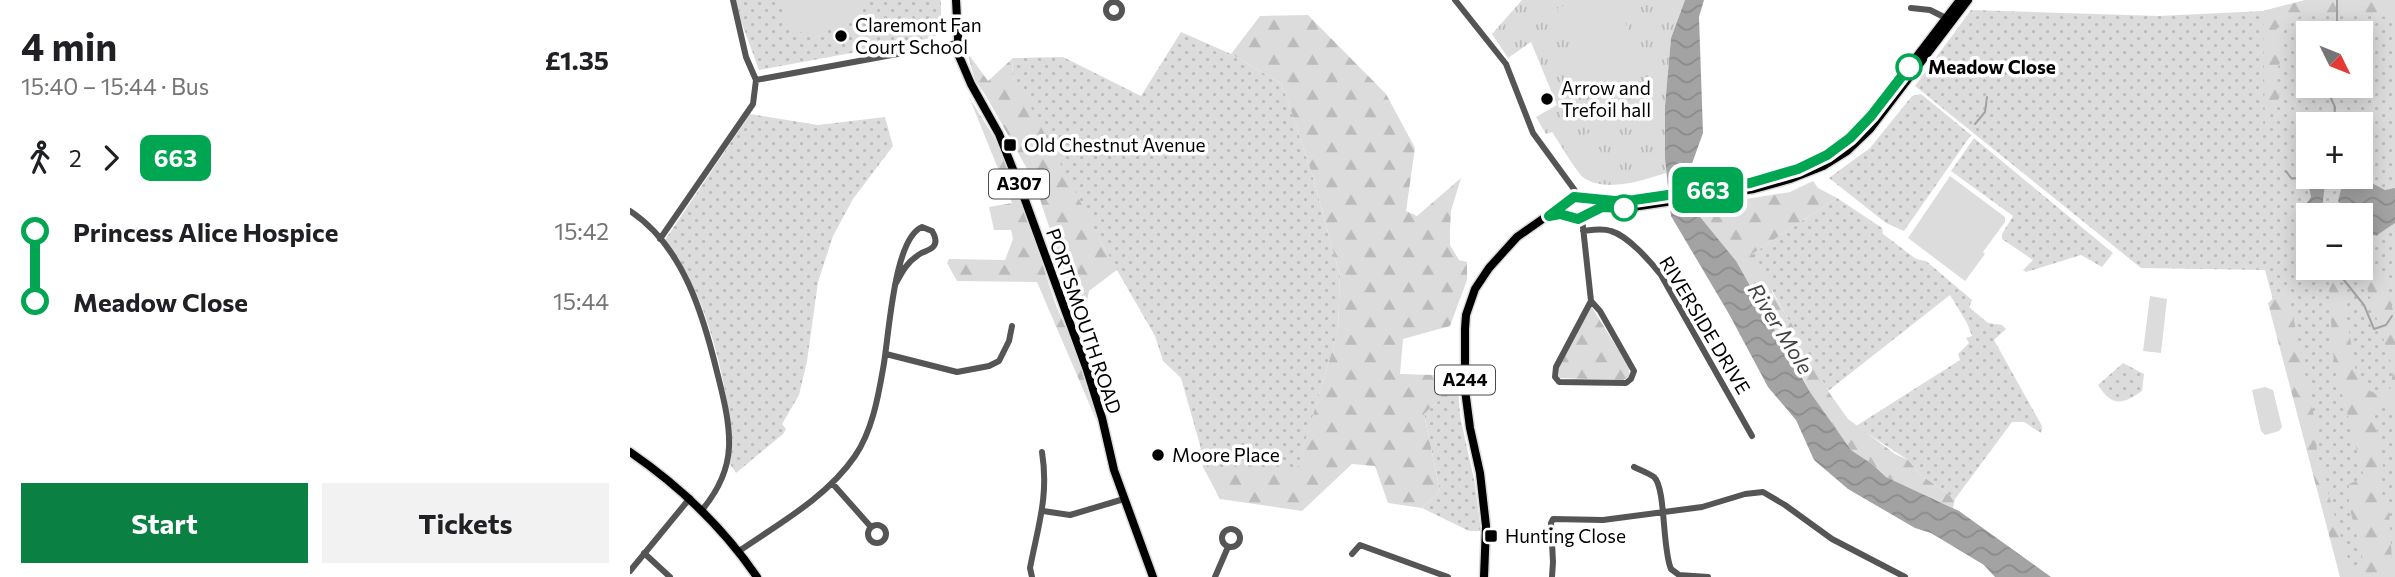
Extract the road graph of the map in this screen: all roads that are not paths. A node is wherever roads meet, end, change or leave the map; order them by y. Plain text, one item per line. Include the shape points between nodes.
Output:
1 (733, 0) edge
2 (956, 0) edge
3 (1959, 0) edge
4 (1968, 0) edge
5 (1457, 2) edge
6 (1911, 8) dead end
7 (1946, 18) junction
8 (957, 43) junction
9 (755, 80) junction
10 (1706, 194) junction
11 (1575, 198) junction
12 (1668, 198) junction
13 (630, 211) edge
14 (1570, 215) junction
15 (1585, 215) junction
16 (1549, 216) junction
17 (1583, 231) junction
18 (660, 239) junction
19 (895, 285) junction
20 (1591, 301) junction
21 (1012, 326) dead end
22 (886, 354) junction
23 (1752, 436) dead end
24 (630, 452) edge
25 (1042, 452) dead end
26 (1634, 467) dead end
27 (832, 483) junction
28 (690, 498) junction
29 (1124, 499) junction
30 (702, 510) junction
31 (1043, 511) junction
32 (1662, 513) junction
33 (871, 527) dead end
34 (1228, 547) dead end
35 (739, 551) junction
36 (644, 554) junction
37 (1352, 554) dead end
38 (630, 571) edge
39 (670, 577) edge
40 (757, 577) edge
41 (1032, 577) edge
42 (1153, 577) edge
43 (1215, 577) edge
44 (1448, 577) edge
45 (1484, 577) edge
46 (1552, 577) edge
47 (1708, 577) edge
48 (1905, 577) edge

1 - 9 street
2 - 8 main road, PORTSMOUTH ROAD / A307
3 - 7 main road
4 - 10 main road via 1875,122 1847,151 1819,169 1783,181
5 - 11 street via 1506,64 1533,133
6 - 7 street
7 - 10 main road via 1871,116 1835,150 1780,175
8 - 9 street
8 - 29 main road, PORTSMOUTH ROAD / A307 via 971,85 999,134 1073,330
9 - 18 street via 753,104
10 - 12 main road
11 - 12 main road
11 - 14 main road via 1567,211
11 - 15 main road via 1589,204
11 - 16 main road, A244
12 - 15 main road via 1621,208 1602,207
13 - 18 street
14 - 15 main road via 1576,219
14 - 16 main road
15 - 17 street
16 - 45 main road, A244 via 1517,237 1480,278 1466,315 1465,390 1483,491
17 - 20 street
17 - 23 street, RIVERSIDE DRIVE via 1613,231 1649,260
18 - 30 street via 703,318 727,422 725,468
19 - 19 street via 898,266 916,230 932,231 934,245 910,262
19 - 22 street
20 - 20 street via 1555,377 1559,382 1626,383 1634,371
21 - 22 street via 999,361 989,366 957,372
22 - 27 street via 865,436
24 - 28 main road
25 - 31 street
26 - 32 street via 1655,478
27 - 33 street
27 - 35 street
28 - 30 main road
28 - 36 street
29 - 31 street via 1070,515
29 - 42 main road, PORTSMOUTH ROAD / A307
30 - 35 main road
31 - 41 street
32 - 46 street via 1603,520 1553,519
32 - 47 street via 1671,569 1679,575
32 - 48 street via 1763,492 1832,539
34 - 43 street
35 - 40 main road
36 - 38 street
36 - 39 street
37 - 44 street via 1360,545

